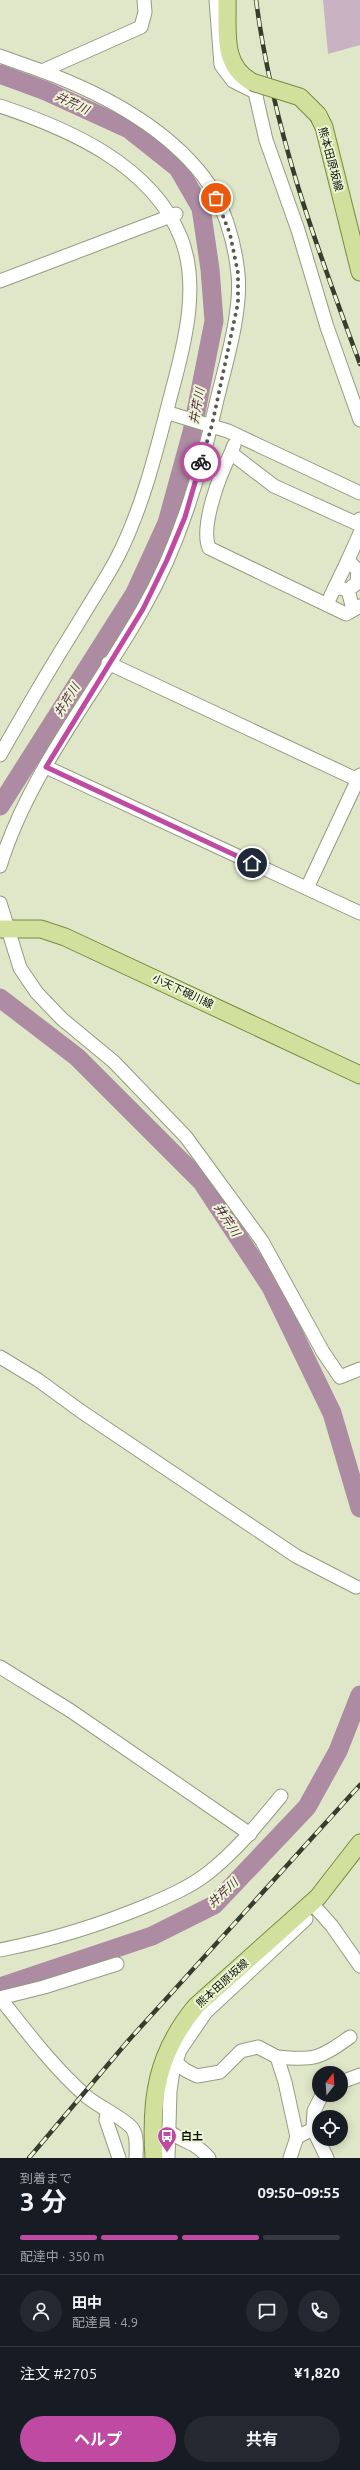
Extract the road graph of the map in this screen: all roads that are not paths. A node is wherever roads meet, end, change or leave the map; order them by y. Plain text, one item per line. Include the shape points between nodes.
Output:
1 (144, 0) edge
2 (216, 0) edge
3 (227, 0) edge
4 (0, 46) edge
5 (2, 57) edge
6 (42, 71) junction
7 (0, 106) edge
8 (173, 215) junction
9 (360, 272) edge
10 (0, 280) edge
11 (173, 415) dead end
12 (360, 420) edge
13 (209, 424) junction
14 (238, 436) junction
15 (231, 453) junction
16 (360, 493) edge
17 (359, 526) edge
18 (348, 560) junction
19 (359, 570) edge
20 (341, 589) junction
21 (327, 604) junction
22 (357, 608) edge
23 (108, 663) junction
24 (0, 755) edge
25 (46, 767) junction
26 (359, 777) edge
27 (0, 866) edge
28 (307, 888) junction
29 (0, 904) edge
30 (360, 913) edge
31 (3, 928) edge
32 (360, 1075) edge
33 (0, 1357) edge
34 (360, 1368) edge
35 (356, 1586) dead end
36 (0, 1667) edge
37 (281, 1796) dead end
38 (250, 1834) junction
39 (360, 1844) edge
40 (333, 1890) dead end
41 (316, 1908) junction
42 (0, 1950) edge
43 (117, 1964) dead end
44 (360, 1966) edge
45 (0, 1998) edge
46 (350, 2038) dead end
47 (277, 2056) junction
48 (176, 2062) junction
49 (360, 2075) edge
50 (348, 2079) edge
51 (107, 2112) junction
52 (312, 2130) edge
53 (168, 2131) junction
54 (297, 2137) junction
55 (321, 2146) edge
56 (119, 2158) edge
57 (136, 2158) edge
58 (154, 2158) edge
59 (168, 2158) edge
60 (209, 2158) edge
61 (290, 2158) edge
62 (327, 2158) edge

1 - 6 street via 145,12 141,27
2 - 12 street via 221,65 233,81 255,92 266,140
3 - 9 main road, 熊本田原坂線, bridge via 230,58 235,69 252,82 300,97 318,115 324,127
4 - 5 street
5 - 6 street
6 - 13 street via 114,104 151,127 204,177 216,198 230,234 238,273 238,294
7 - 8 street via 43,121 122,164
8 - 10 street
8 - 24 street via 188,270 184,345 141,504 116,560
11 - 13 street
13 - 14 street
13 - 23 street via 185,517 167,560 143,609
14 - 15 street
14 - 16 street
15 - 17 street via 274,486
15 - 21 street via 218,479 205,538 209,548
17 - 18 street
18 - 19 street
18 - 20 street
19 - 20 street via 358,583
20 - 21 street
20 - 22 street
21 - 22 street via 346,614
23 - 25 street
23 - 26 street
25 - 27 street via 24,805
25 - 28 street
26 - 28 street
28 - 30 street
29 - 31 street
31 - 32 main road, 小天下硯川線 via 41,929 65,937
31 - 34 street via 20,968 37,993 62,1019 114,1062 186,1137 210,1167 262,1241 323,1352 340,1377
33 - 35 street via 38,1380 296,1556
36 - 38 street via 71,1711
37 - 38 street
38 - 42 street via 207,1874 176,1893 78,1931
39 - 58 main road, 熊本田原坂線 via 318,1897 196,2006 180,2025 160,2073 153,2100
40 - 41 street
41 - 44 street
41 - 48 street via 206,2012 184,2043
43 - 45 street
45 - 51 street via 39,2048 78,2088
46 - 47 street via 322,2056 298,2059
47 - 48 street via 258,2047 241,2051 220,2072 197,2076
47 - 54 street
48 - 53 street via 170,2091
49 - 50 street
51 - 56 street via 106,2120
51 - 57 street via 131,2127 136,2135
52 - 54 street
53 - 59 street
53 - 60 street via 196,2144
54 - 61 street
55 - 62 street

